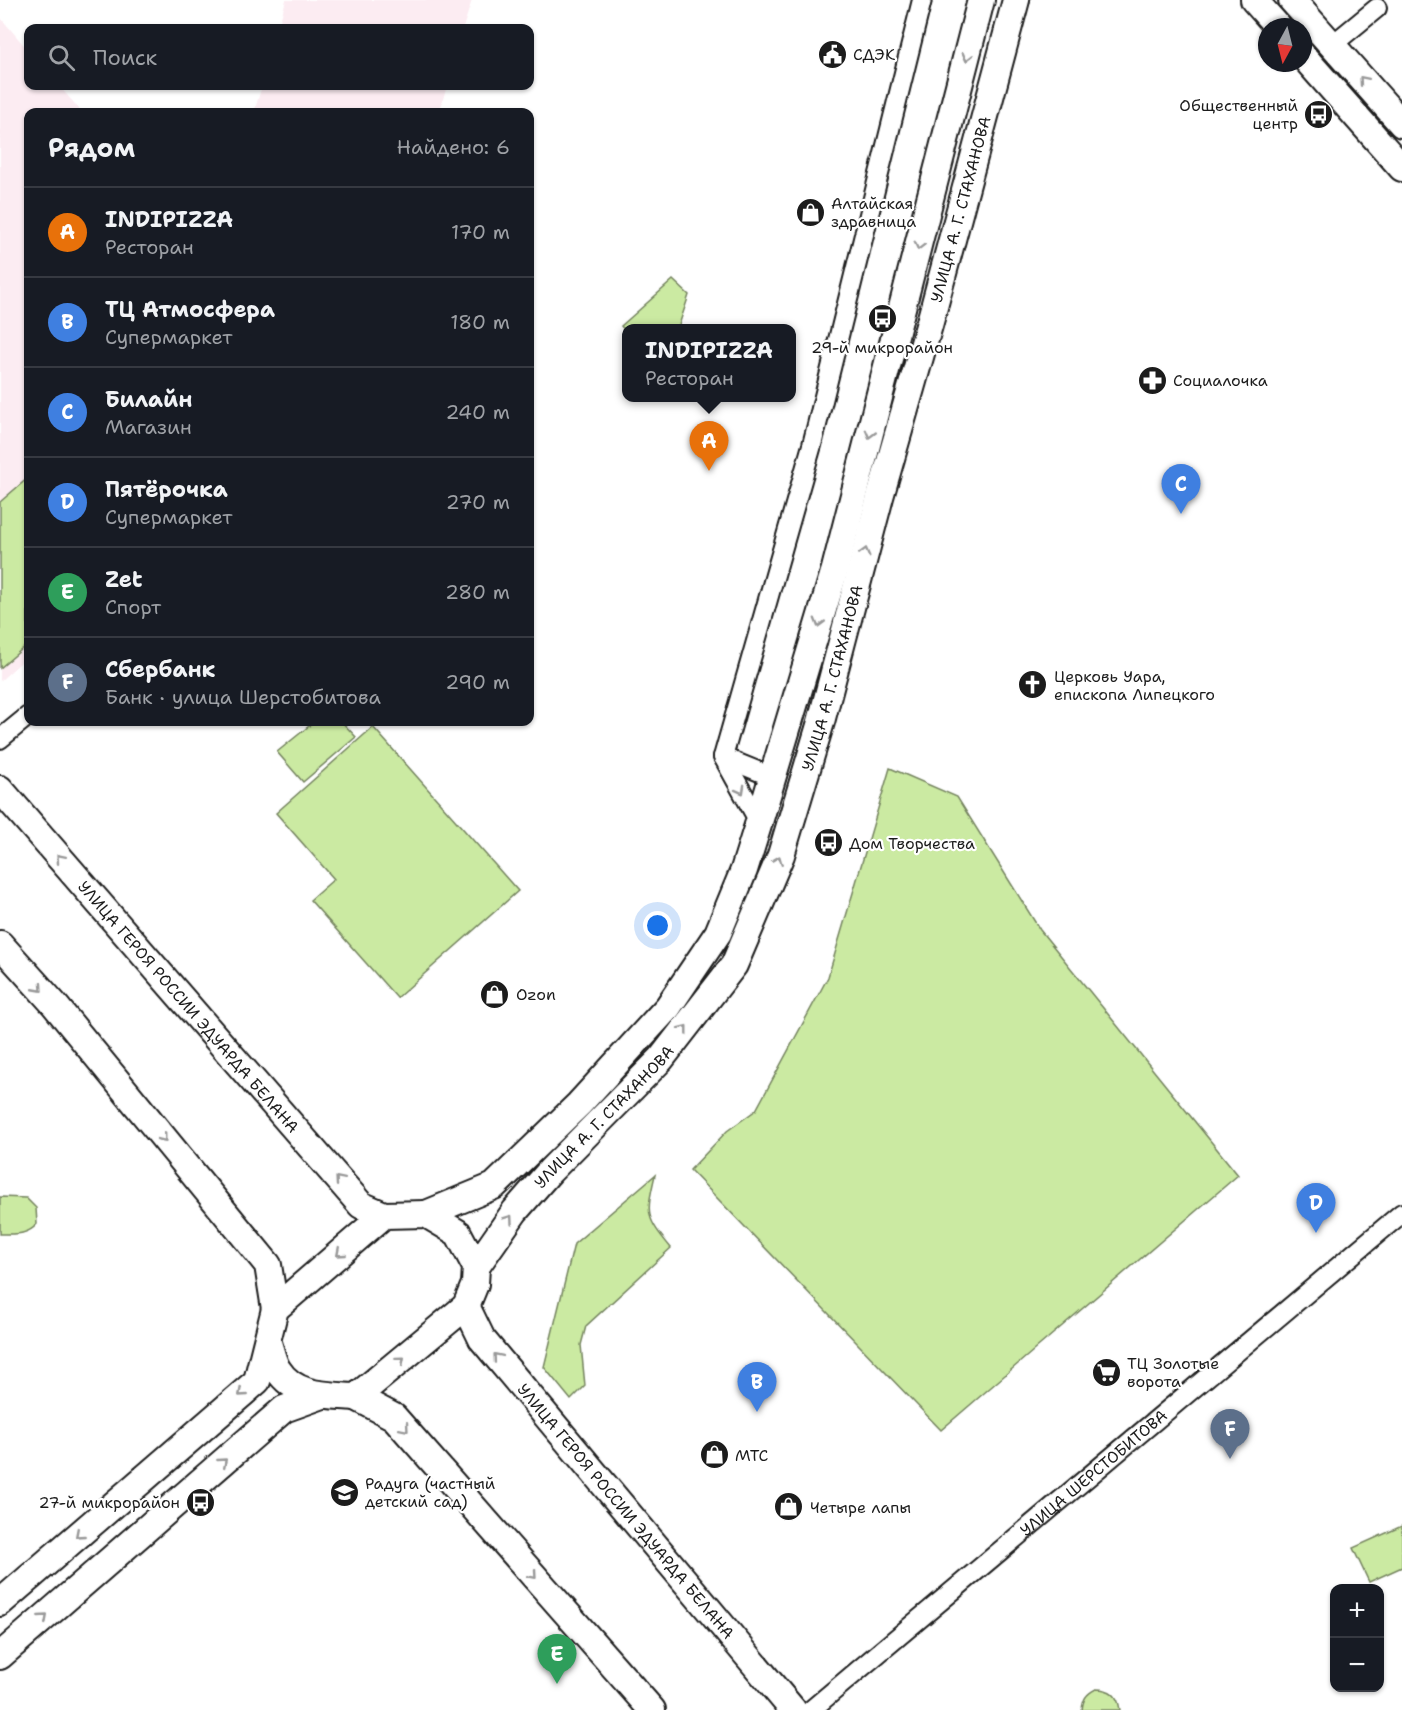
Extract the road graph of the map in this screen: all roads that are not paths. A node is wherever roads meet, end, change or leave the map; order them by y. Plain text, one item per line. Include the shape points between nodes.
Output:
1 (922, 0) edge
2 (981, 0) edge
3 (1016, 0) edge
4 (1254, 0) edge
5 (1292, 0) edge
6 (1377, 8) dead end
7 (1270, 18) edge
8 (1332, 45) junction
9 (1312, 66) edge
10 (1402, 124) edge
11 (1402, 168) edge
12 (24, 719) edge
13 (0, 739) edge
14 (723, 758) junction
15 (772, 777) junction
16 (0, 789) edge
17 (759, 822) junction
18 (0, 944) edge
19 (1402, 1213) edge
20 (426, 1214) junction
21 (384, 1215) junction
22 (476, 1267) junction
23 (466, 1306) junction
24 (275, 1309) junction
25 (268, 1343) junction
26 (323, 1395) junction
27 (356, 1397) junction
28 (0, 1603) edge
29 (0, 1656) edge
30 (652, 1710) edge
31 (793, 1710) edge
32 (812, 1710) edge

1 - 14 street via 812,445
2 -> 15 main road, УЛИЦА А. Г. СТАХАНОВА via 835,569
22 -> 3 main road, УЛИЦА А. Г. СТАХАНОВА via 514,1211 661,1059 738,956 781,855 821,722
4 - 7 main road
5 - 8 main road
6 - 8 street
10 -> 8 main road
9 - 11 main road
12 - 13 street
14 - 15 street
14 -> 17 street
15 - 17 main road, УЛИЦА А. Г. СТАХАНОВА
21 -> 16 main road, УЛИЦА ГЕРОЯ РОССИИ ЭДУАРДА БЕЛАНА via 361,1205
17 - 20 main road, УЛИЦА А. Г. СТАХАНОВА via 718,933 668,1006 579,1104 494,1186
18 -> 24 main road via 268,1265
19 - 32 street, УЛИЦА ШЕРСТОБИТОВА
20 - 21 main road
20 - 22 main road via 458,1233
21 -> 24 main road
22 - 23 main road via 475,1284
27 -> 23 main road
31 -> 23 main road, УЛИЦА ГЕРОЯ РОССИИ ЭДУАРДА БЕЛАНА via 482,1339
24 - 25 main road
25 - 26 main road via 278,1370 295,1388
25 -> 28 main road via 257,1381
26 - 27 main road
29 -> 26 main road via 284,1409
27 -> 30 main road via 394,1417

